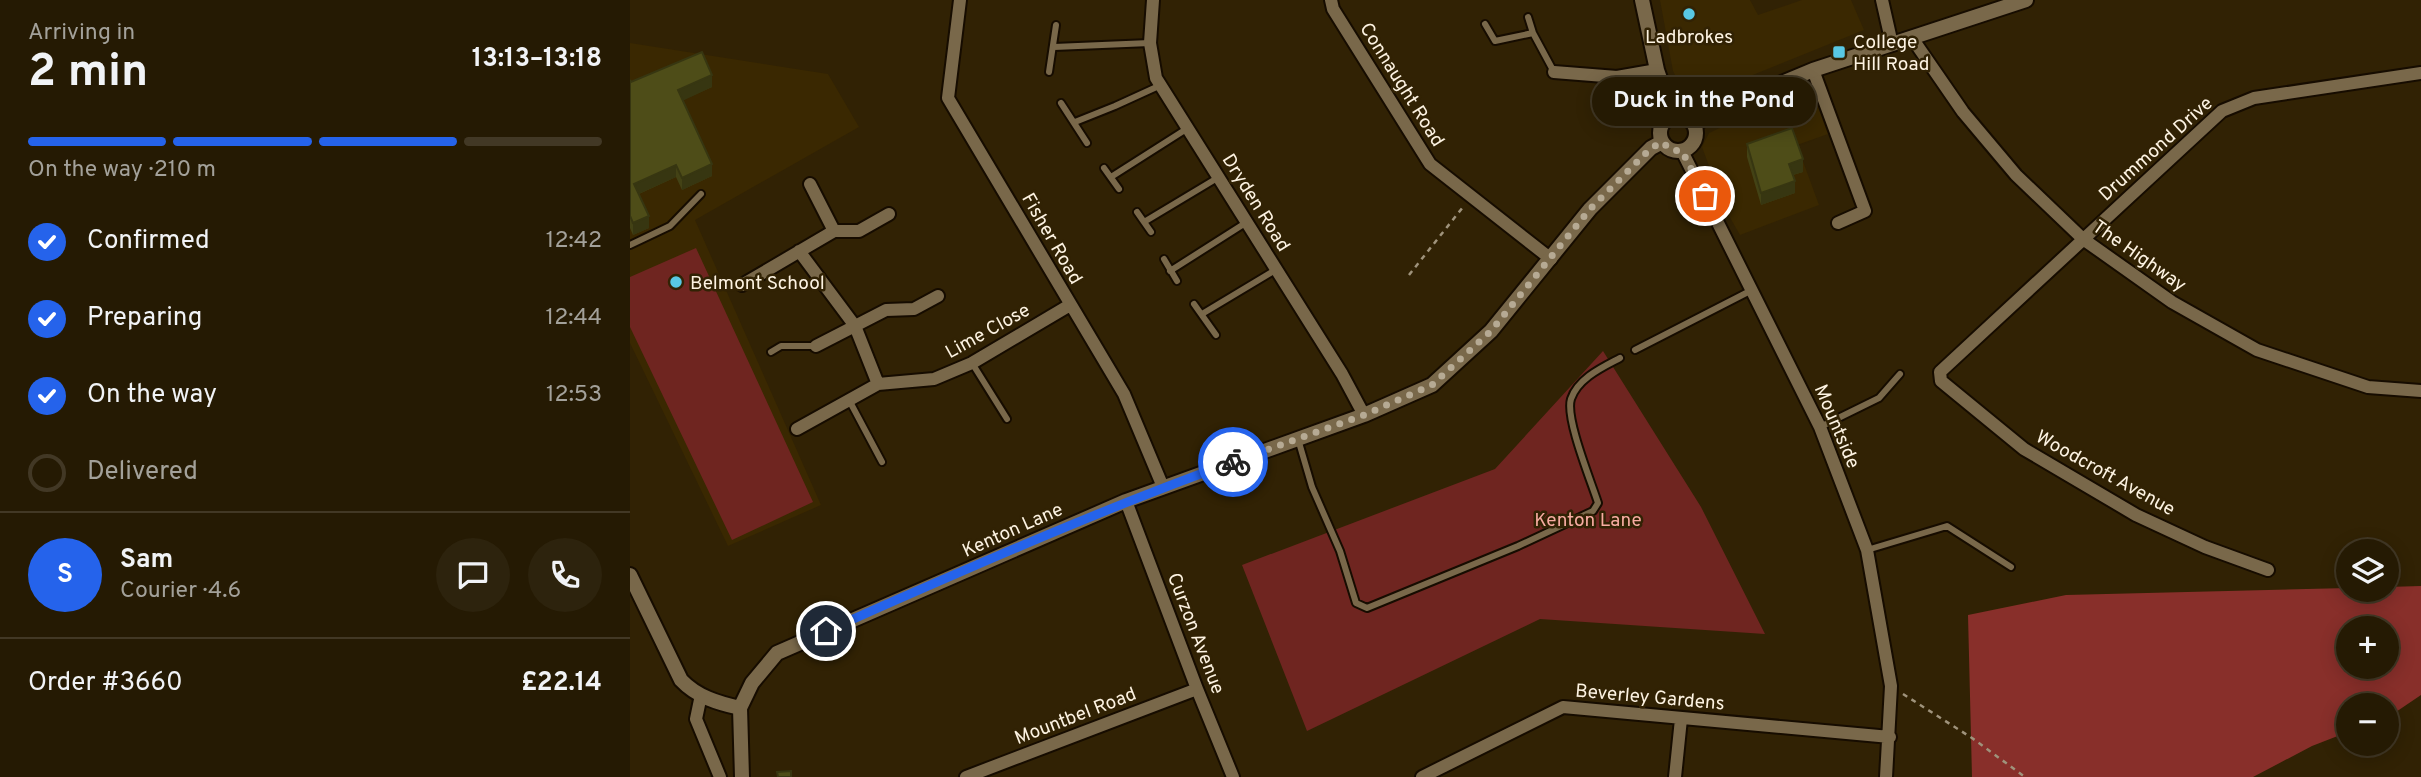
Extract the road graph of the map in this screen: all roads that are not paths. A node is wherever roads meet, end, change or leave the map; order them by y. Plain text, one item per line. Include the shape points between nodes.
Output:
1 (957, 0) edge
2 (1153, 0) edge
3 (1331, 0) edge
4 (1642, 0) edge
5 (1882, 0) edge
6 (2025, 0) edge
7 (1528, 17) dead end
8 (1485, 24) dead end
9 (1056, 25) dead end
10 (1533, 33) junction
11 (1912, 38) junction
12 (1150, 43) junction
13 (1892, 44) junction
14 (1054, 47) junction
15 (1657, 70) junction
16 (1812, 70) junction
17 (1049, 72) dead end
18 (1554, 72) joint
19 (2421, 73) edge
20 (1161, 85) junction
21 (1062, 103) dead end
22 (1672, 115) junction
23 (1075, 122) junction
24 (1694, 124) junction
25 (1188, 128) junction
26 (1662, 142) junction
27 (1087, 143) dead end
28 (1682, 151) junction
29 (1104, 168) dead end
30 (1111, 177) junction
31 (1219, 177) junction
32 (810, 184) dead end
33 (1119, 189) dead end
34 (701, 194) dead end
35 (1137, 212) dead end
36 (889, 214) dead end
37 (1144, 222) junction
38 (1247, 222) junction
39 (1838, 223) dead end
40 (834, 231) junction
41 (1151, 232) dead end
42 (2083, 239) junction
43 (630, 245) edge
44 (799, 251) junction
45 (1164, 259) dead end
46 (1551, 259) junction
47 (1277, 269) junction
48 (1170, 271) junction
49 (1177, 281) dead end
50 (742, 285) dead end
51 (1752, 290) junction
52 (938, 296) dead end
53 (1194, 304) dead end
54 (1070, 305) junction
55 (1202, 314) junction
56 (855, 326) junction
57 (1216, 335) dead end
58 (816, 346) joint
59 (1635, 350) dead end
60 (771, 352) dead end
61 (1620, 358) dead end
62 (972, 363) junction
63 (1900, 374) dead end
64 (1941, 382) joint
65 (877, 384) junction
66 (2421, 391) edge
67 (849, 400) junction
68 (1364, 415) junction
69 (1007, 419) dead end
70 (1820, 427) junction
71 (797, 429) dead end
72 (1298, 439) junction
73 (882, 463) dead end
74 (1163, 487) junction
75 (1126, 501) junction
76 (1867, 550) junction
77 (2011, 567) dead end
78 (2268, 570) dead end
79 (632, 582) edge
80 (1197, 689) junction
81 (701, 695) junction
82 (740, 708) junction
83 (1681, 719) junction
84 (1889, 737) junction
85 (1439, 773) edge
86 (742, 775) edge
87 (722, 777) edge
88 (967, 777) edge
89 (1233, 777) edge
90 (1422, 777) edge
91 (1675, 777) edge
92 (1886, 777) edge

1 - 54 street, Fisher Road via 948,98
2 - 12 street, Dryden Road
3 - 46 street, Connaught Road via 1430,164
4 - 15 street
5 - 13 street
6 - 11 street
7 - 10 lane
8 - 10 lane via 1495,41
9 - 14 lane
10 - 18 lane
11 - 13 street
11 - 42 street, The Highway via 1963,112 2016,175
12 - 14 lane
12 - 20 street, Dryden Road
13 - 16 street
14 - 17 lane
15 - 18 street via 1617,77
15 - 22 street
16 - 24 street
16 - 39 street via 1865,211
19 - 42 street, Drummond Drive via 2254,98 2222,111
20 - 23 lane
20 - 25 street, Dryden Road
21 - 23 lane
22 - 24 street via 1682,115
22 - 26 street via 1661,126
23 - 27 lane
24 - 28 street via 1695,140
25 - 30 lane
25 - 31 street, Dryden Road
26 - 28 street via 1671,150
26 - 46 street, Kenton Lane via 1590,209
28 - 51 street, Mountside
29 - 30 lane
30 - 33 lane
31 - 37 lane
31 - 38 street, Dryden Road
32 - 40 street
34 - 43 lane via 670,226
35 - 37 lane
36 - 40 street via 859,231
37 - 41 lane
38 - 47 street, Dryden Road
38 - 48 lane
40 - 44 street
42 - 64 street, Drummond Drive via 1940,372
42 - 66 street, The Highway via 2172,302 2257,349 2368,387
44 - 50 street
44 - 56 street
45 - 48 lane
46 - 68 street, Kenton Lane via 1491,331 1432,385
47 - 55 lane
47 - 68 street, Dryden Road
48 - 49 lane
51 - 59 lane
51 - 70 street, Mountside
52 - 56 street via 914,309 886,310
53 - 55 lane
54 - 62 street, Lime Close
54 - 74 street, Fisher Road via 1124,394
55 - 57 lane
56 - 58 street
56 - 65 street
58 - 60 lane via 781,346
61 - 72 lane via 1590,375 1572,397 1569,415 1598,502 1592,510 1367,608 1356,603 1340,551 1311,487
62 - 65 street, Lime Close via 934,379
62 - 69 lane
63 - 70 lane via 1879,398
64 - 78 street, Woodcroft Avenue via 2024,449 2136,515
65 - 67 street, Lime Close
67 - 71 street, Lime Close
67 - 73 lane
68 - 72 street, Kenton Lane
70 - 76 street, Mountside
72 - 74 street, Kenton Lane
74 - 75 street, Kenton Lane
75 - 80 street, Curzon Avenue
75 - 82 street, Kenton Lane via 777,653 752,683
76 - 77 lane via 1947,526
76 - 84 street, Mountside via 1891,686
79 - 81 street via 681,680
80 - 88 street, Mountbel Road
80 - 89 street, Curzon Avenue
81 - 82 street
81 - 87 street via 696,719
82 - 86 street
83 - 84 street, Beverley Gardens
83 - 85 street, Beverley Gardens via 1563,707
83 - 91 street
84 - 92 street, Mountside
85 - 90 street, Beverley Gardens
86 - 87 street

